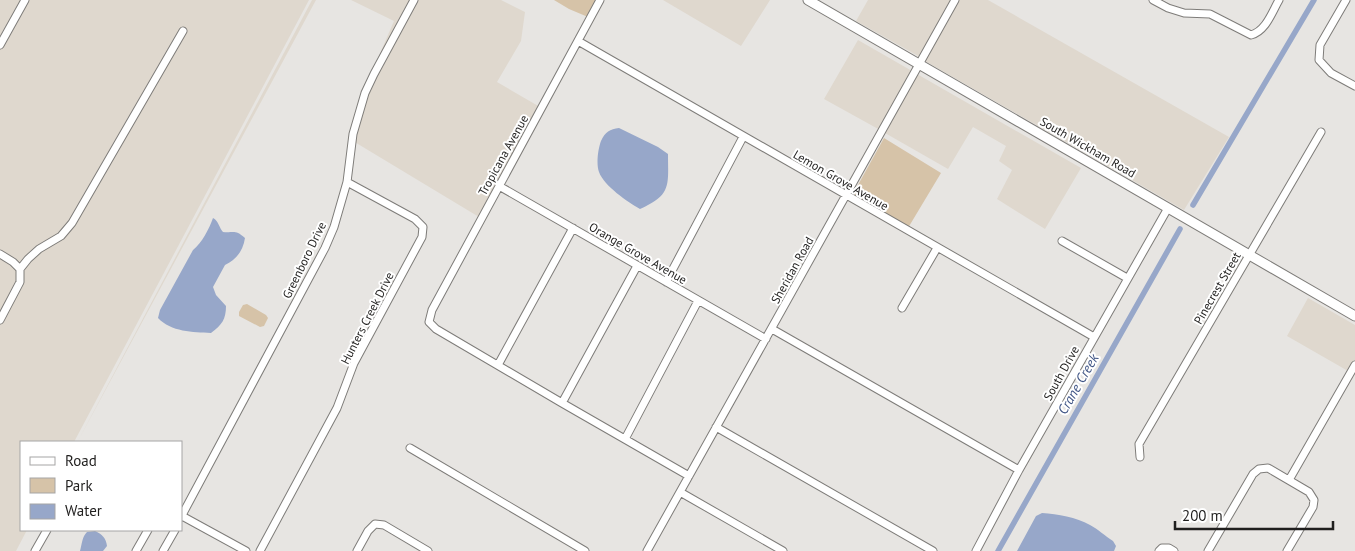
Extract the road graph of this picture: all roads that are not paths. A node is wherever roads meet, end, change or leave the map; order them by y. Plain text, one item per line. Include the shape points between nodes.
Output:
1 (24, 0) edge
2 (414, 0) edge
3 (600, 0) edge
4 (808, 0) edge
5 (955, 0) edge
6 (1153, 0) edge
7 (1279, 0) edge
8 (1346, 0) edge
9 (184, 31) dead end
10 (578, 41) junction
11 (0, 45) edge
12 (919, 64) junction
13 (1355, 86) edge
14 (1321, 132) dead end
15 (743, 137) junction
16 (347, 182) junction
17 (499, 186) junction
18 (846, 196) junction
19 (1168, 208) junction
20 (573, 228) junction
21 (1062, 241) dead end
22 (937, 248) junction
23 (0, 254) edge
24 (1249, 255) junction
25 (638, 266) junction
26 (20, 270) junction
27 (1127, 278) junction
28 (666, 282) junction
29 (698, 301) junction
30 (902, 308) dead end
31 (1355, 316) edge
32 (0, 320) edge
33 (772, 329) junction
34 (1094, 337) junction
35 (766, 339) junction
36 (498, 365) junction
37 (1355, 365) edge
38 (562, 403) junction
39 (716, 427) junction
40 (625, 439) junction
41 (410, 448) dead end
42 (1140, 457) dead end
43 (1019, 470) junction
44 (689, 476) junction
45 (1288, 480) junction
46 (680, 492) junction
47 (182, 517) edge
48 (46, 531) edge
49 (147, 531) edge
50 (174, 531) edge
51 (35, 551) edge
52 (136, 551) edge
53 (163, 551) edge
54 (246, 551) edge
55 (260, 551) edge
56 (357, 551) edge
57 (428, 551) edge
58 (586, 551) edge
59 (647, 551) edge
60 (783, 551) edge
61 (932, 551) edge
62 (976, 551) edge
63 (1159, 551) edge
64 (1174, 551) edge
65 (1208, 551) edge
66 (1287, 551) edge

1 - 11 street
2 - 16 street, Greenboro Drive via 365,93 353,134
3 - 10 street, Tropicana Avenue
4 - 12 main road, South Wickham Road
5 - 12 street, Sheridan Road
6 - 7 street via 1184,13 1210,14 1251,35 1262,29
8 - 13 street via 1320,45 1319,60 1331,73
9 - 26 street via 72,223 61,236 28,259
10 - 15 street, Lemon Grove Avenue
10 - 17 street, Tropicana Avenue
12 - 18 street, Sheridan Road
12 - 19 main road, South Wickham Road
14 - 24 street, Pinecrest Street
15 - 18 street, Lemon Grove Avenue
15 - 28 street
16 - 47 street, Greenboro Drive via 325,248
16 - 55 street, Hunters Creek Drive via 415,219 423,227 422,237 354,363 337,408
17 - 20 street, Orange Grove Avenue
17 - 36 street, Tropicana Avenue via 432,310 429,322
18 - 22 street, Lemon Grove Avenue
18 - 33 street, Sheridan Road
19 - 24 main road, South Wickham Road
19 - 27 street, South Drive
20 - 25 street, Orange Grove Avenue
20 - 36 street
21 - 27 street
22 - 30 street
22 - 34 street, Lemon Grove Avenue
23 - 26 street
24 - 31 main road, South Wickham Road
24 - 42 street, Pinecrest Street via 1139,444
25 - 28 street, Orange Grove Avenue
25 - 38 street
26 - 32 street via 20,282
27 - 34 street, South Drive
28 - 29 street, Orange Grove Avenue
29 - 35 street, Orange Grove Avenue
29 - 40 street
33 - 35 street, Sheridan Road
33 - 43 street
34 - 43 street, South Drive
35 - 39 street, Sheridan Road
36 - 38 street
37 - 45 street
38 - 40 street
39 - 44 street, Sheridan Road
39 - 61 street
40 - 44 street
41 - 58 street
43 - 62 street, South Drive
44 - 46 street, Sheridan Road
45 - 65 street via 1268,468 1253,474
45 - 66 street via 1309,492 1314,500
46 - 59 street, Sheridan Road
46 - 60 street
47 - 54 street
48 - 51 street
49 - 52 street
50 - 53 street
56 - 57 street via 375,524 384,525
63 - 64 street via 1169,548

